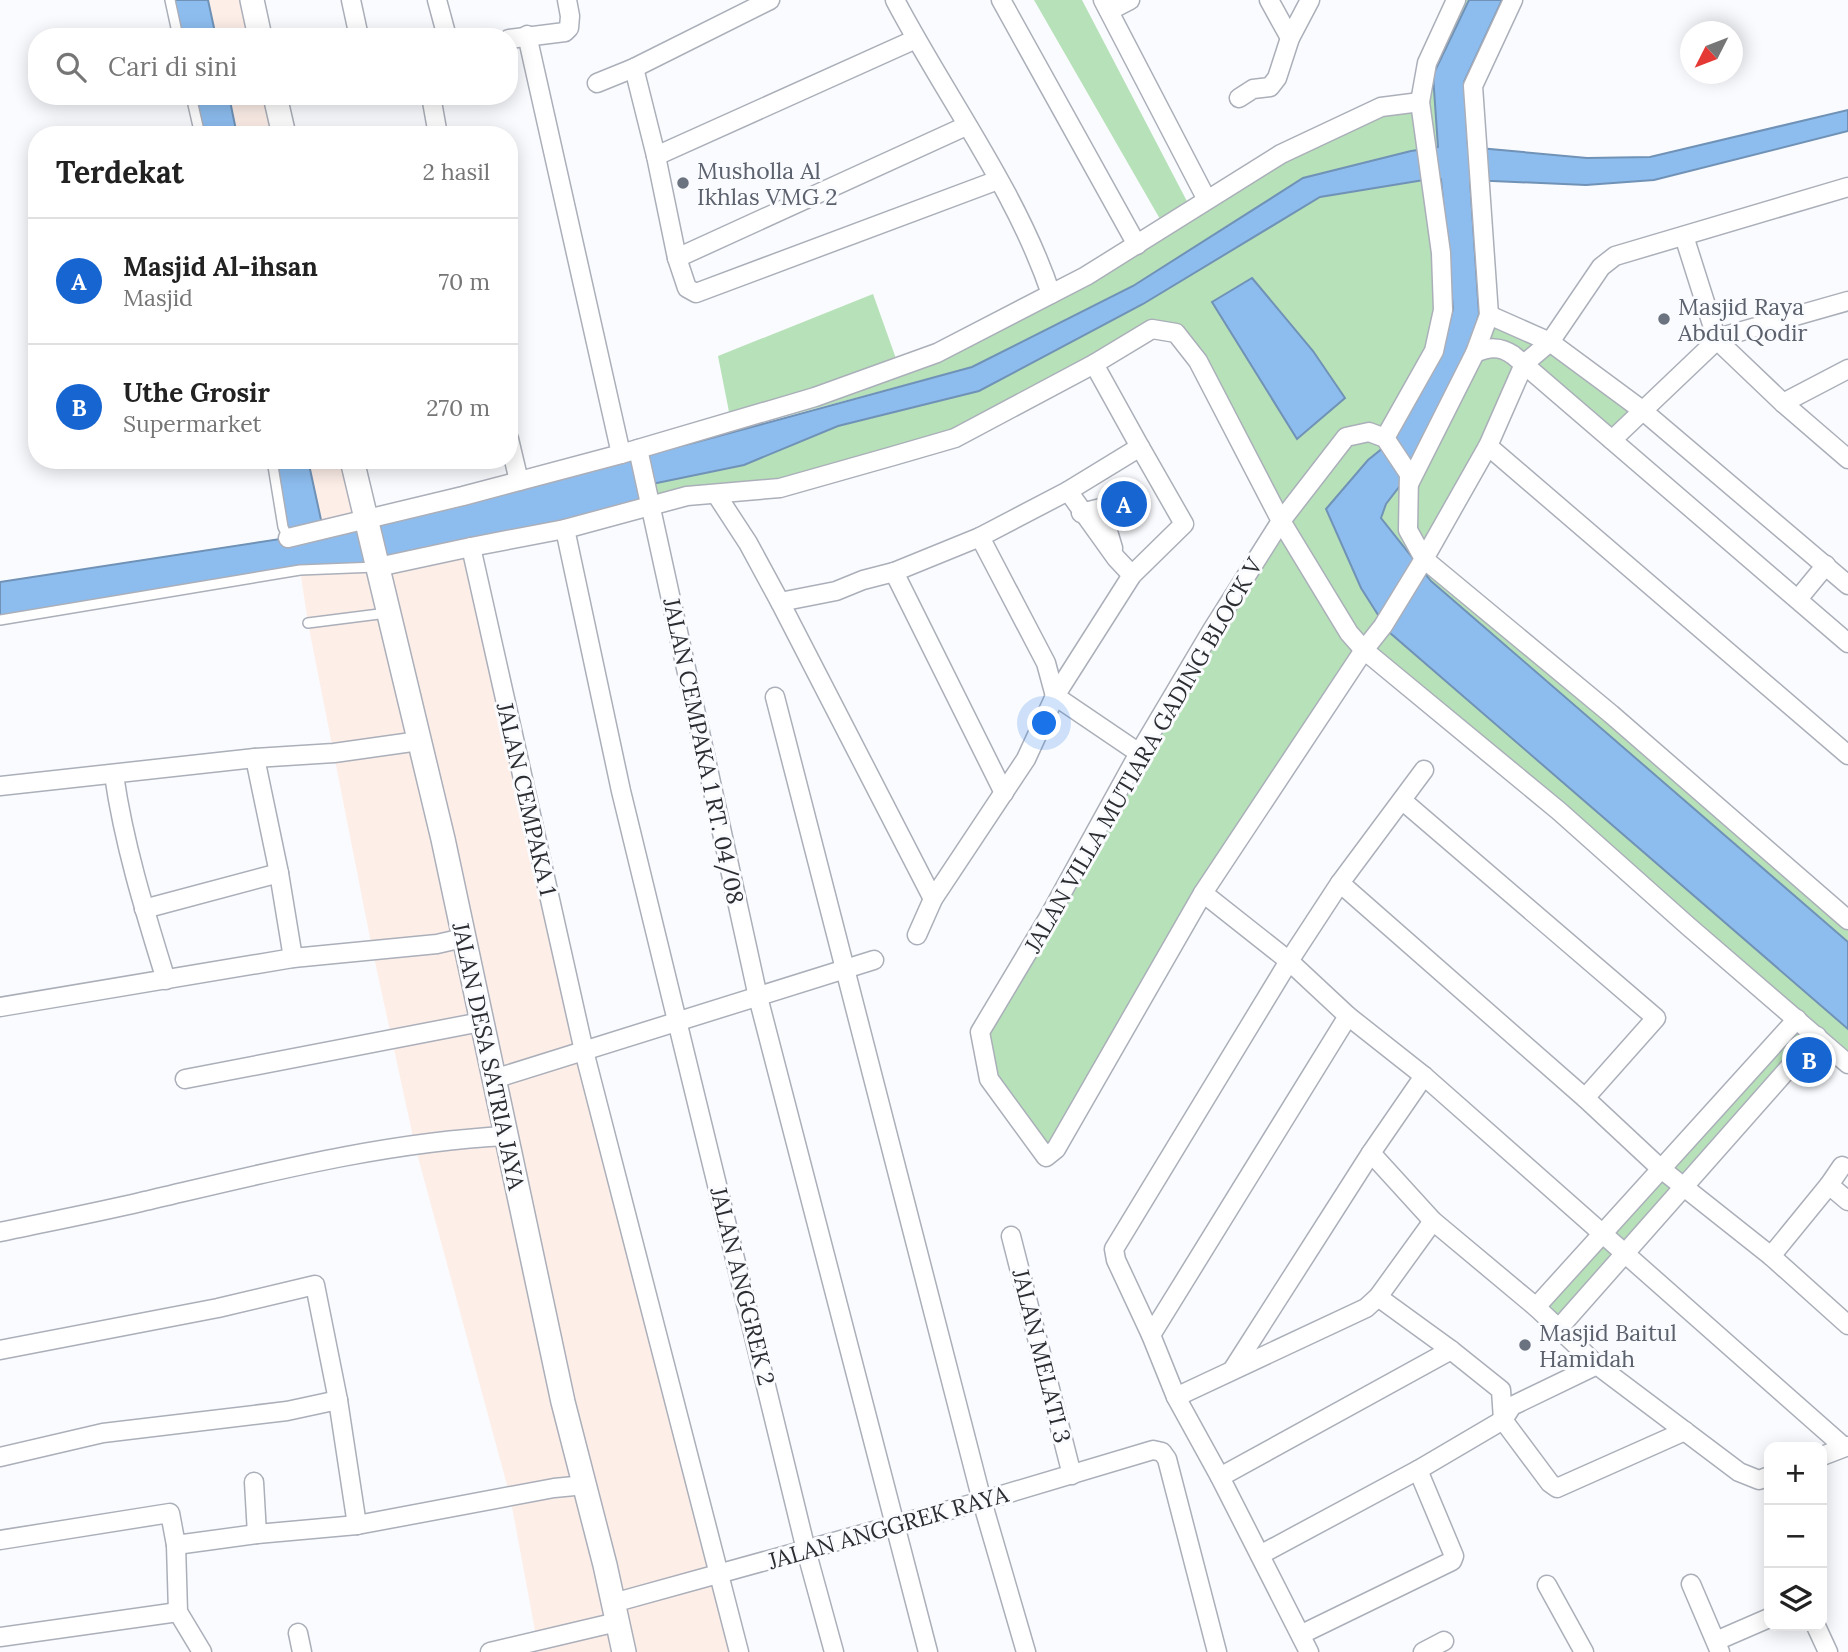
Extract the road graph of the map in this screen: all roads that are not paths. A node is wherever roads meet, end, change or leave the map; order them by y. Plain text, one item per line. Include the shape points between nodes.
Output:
1 (170, 0) edge
2 (252, 0) edge
3 (351, 0) edge
4 (437, 0) edge
5 (567, 0) edge
6 (770, 0) edge
7 (895, 0) edge
8 (1001, 0) edge
9 (1130, 0) edge
10 (1269, 0) edge
11 (1310, 0) edge
12 (1456, 0) edge
13 (1513, 0) edge
14 (1106, 6) edge
15 (176, 28) edge
16 (258, 28) edge
17 (357, 28) edge
18 (445, 28) edge
19 (518, 37) edge
20 (1290, 38) junction
21 (916, 39) junction
22 (634, 68) junction
23 (597, 83) dead end
24 (1239, 98) dead end
25 (1420, 102) junction
26 (193, 105) edge
27 (277, 105) edge
28 (433, 105) edge
29 (198, 126) edge
30 (282, 126) edge
31 (437, 126) edge
32 (966, 126) junction
33 (656, 156) junction
34 (998, 180) junction
35 (1848, 187) edge
36 (1206, 198) junction
37 (1684, 236) junction
38 (1137, 245) junction
39 (677, 258) junction
40 (1051, 294) junction
41 (1848, 301) edge
42 (1489, 314) junction
43 (1717, 340) junction
44 (1550, 342) junction
45 (1475, 353) junction
46 (1094, 363) junction
47 (1524, 364) junction
48 (1848, 369) edge
49 (1783, 403) junction
50 (1642, 410) junction
51 (1385, 439) junction
52 (1612, 440) junction
53 (1488, 446) junction
54 (1140, 447) junction
55 (629, 452) junction
56 (1848, 460) edge
57 (274, 469) edge
58 (354, 469) edge
59 (516, 469) edge
60 (519, 481) junction
61 (1409, 484) junction
62 (1068, 491) junction
63 (716, 494) junction
64 (650, 505) junction
65 (366, 520) junction
66 (1281, 521) junction
67 (565, 529) junction
68 (288, 537) joint
69 (980, 537) junction
70 (471, 547) junction
71 (1424, 559) junction
72 (1826, 565) junction
73 (378, 567) junction
74 (894, 572) junction
75 (1132, 575) junction
76 (1848, 585) edge
77 (1798, 599) junction
78 (780, 602) junction
79 (389, 612) junction
80 (0, 620) edge
81 (308, 623) dead end
82 (1848, 643) edge
83 (1364, 650) junction
84 (1055, 696) junction
85 (775, 697) dead end
86 (419, 741) junction
87 (1139, 753) junction
88 (1848, 755) edge
89 (255, 758) junction
90 (1424, 770) dead end
91 (114, 775) junction
92 (0, 786) edge
93 (1004, 793) junction
94 (1403, 801) junction
95 (279, 873) junction
96 (1340, 883) junction
97 (1203, 893) junction
98 (933, 898) junction
99 (144, 909) junction
100 (1848, 920) edge
101 (917, 935) dead end
102 (463, 938) junction
103 (293, 958) junction
104 (874, 960) dead end
105 (1289, 961) junction
106 (846, 969) junction
107 (166, 980) junction
108 (758, 997) junction
109 (0, 1007) edge
110 (1348, 1016) junction
111 (1797, 1019) junction
112 (481, 1022) junction
113 (679, 1022) junction
114 (1816, 1036) junction
115 (584, 1051) junction
116 (1848, 1064) edge
117 (1424, 1076) junction
118 (1748, 1076) junction
119 (494, 1079) junction
120 (185, 1080) dead end
121 (1763, 1096) junction
122 (1586, 1098) junction
123 (507, 1136) junction
124 (1371, 1153) junction
125 (1842, 1166) dead end
126 (1660, 1168) junction
127 (1829, 1185) junction
128 (1684, 1187) junction
129 (1848, 1201) edge
130 (1433, 1221) junction
131 (0, 1231) edge
132 (1601, 1233) junction
133 (1011, 1236) dead end
134 (1624, 1253) junction
135 (1771, 1256) junction
136 (1378, 1297) junction
137 (1536, 1307) junction
138 (1848, 1325) edge
139 (1559, 1328) junction
140 (1151, 1335) junction
141 (0, 1350) edge
142 (1451, 1350) junction
143 (1597, 1365) junction
144 (1233, 1369) junction
145 (1176, 1397) junction
146 (338, 1400) junction
147 (1503, 1420) junction
148 (1685, 1431) junction
149 (1846, 1446) edge
150 (1827, 1454) edge
151 (0, 1457) edge
152 (1418, 1470) junction
153 (1072, 1475) junction
154 (1220, 1477) junction
155 (1764, 1478) edge
156 (254, 1482) dead end
157 (585, 1485) junction
158 (982, 1501) junction
159 (357, 1525) junction
160 (896, 1525) junction
161 (257, 1534) junction
162 (0, 1540) edge
163 (176, 1545) junction
164 (806, 1550) junction
165 (1260, 1555) junction
166 (718, 1575) junction
167 (1691, 1584) dead end
168 (1547, 1585) dead end
169 (178, 1612) junction
170 (615, 1613) junction
171 (1764, 1621) edge
172 (1818, 1631) edge
173 (298, 1633) dead end
174 (1302, 1634) junction
175 (0, 1637) edge
176 (1444, 1641) dead end
177 (1718, 1647) edge
178 (202, 1652) edge
179 (302, 1652) edge
180 (490, 1652) edge
181 (624, 1652) edge
182 (740, 1652) edge
183 (834, 1652) edge
184 (928, 1652) edge
185 (1026, 1652) edge
186 (1217, 1652) edge
187 (1309, 1652) edge
188 (1423, 1652) edge
189 (1584, 1652) edge
190 (1828, 1652) edge

1 - 15 lane
2 - 16 street
3 - 17 street
4 - 18 street
5 - 19 street via 570,16 565,32
6 - 22 street
7 - 21 street
8 - 38 street
9 - 14 street
10 - 20 street
11 - 20 street
12 - 25 street via 1427,63
13 - 42 street via 1473,86
14 - 36 street
19 - 55 street, JALAN CEMPAKA 1 RT. 04/08
20 - 24 street via 1277,78 1269,88 1253,89
21 - 32 street
21 - 33 street
22 - 23 street
22 - 33 street
25 - 36 street via 1381,107 1281,154
25 - 51 street via 1441,253 1443,310 1434,351
26 - 29 lane
27 - 30 street
28 - 31 street
32 - 34 street
32 - 39 street
33 - 39 street
34 - 39 street via 696,293 687,288
34 - 40 street
35 - 37 street
36 - 38 street
37 - 43 street
37 - 44 street via 1615,257 1601,267
38 - 40 street
40 - 55 street via 937,353 815,397
41 - 43 street
42 - 44 street
42 - 45 street
43 - 49 street
43 - 50 street
44 - 47 street
44 - 50 street
45 - 47 street via 1497,348
45 - 61 street
46 - 54 street
46 - 63 street via 955,438 780,488
46 - 66 street via 1152,330 1176,333 1198,361
47 - 52 street
47 - 53 street
48 - 49 street
49 - 56 street
50 - 52 street
50 - 72 street
51 - 61 street via 1409,474
51 - 66 street, JALAN VILLA MUTIARA GADING BLOCK V via 1369,432 1346,437
52 - 77 street
53 - 71 street
53 - 88 street
54 - 62 street
54 - 75 street via 1184,524
55 - 60 street
55 - 64 street, JALAN CEMPAKA 1 RT. 04/08
57 - 68 lane
58 - 65 street, JALAN DESA SATRIA JAYA
59 - 60 street
60 - 65 street
61 - 71 street via 1408,530
62 - 69 street
62 - 75 street via 1081,513 1101,508 1116,558
63 - 64 street
63 - 78 street
64 - 67 street
64 - 108 street, JALAN CEMPAKA 1 RT. 04/08
65 - 68 street
65 - 73 street, JALAN DESA SATRIA JAYA
66 - 83 street
66 - 87 street, JALAN VILLA MUTIARA GADING BLOCK V
67 - 70 street
67 - 113 street, JALAN ANGGREK 2 via 621,791
69 - 74 street
69 - 84 street via 1046,663
70 - 73 street
70 - 115 street, JALAN CEMPAKA 1
71 - 83 street
71 - 100 street
72 - 76 street
72 - 77 street
73 - 79 street, JALAN DESA SATRIA JAYA
73 - 80 lane via 300,570
74 - 78 street via 836,591
74 - 93 street
75 - 84 street
77 - 82 street
78 - 98 street
79 - 81 lane
79 - 86 street, JALAN DESA SATRIA JAYA
83 - 97 street
83 - 111 street via 1559,811
84 - 87 street
84 - 93 street via 1026,759
85 - 106 street
86 - 89 street
86 - 102 street, JALAN DESA SATRIA JAYA
87 - 97 street, JALAN VILLA MUTIARA GADING BLOCK V via 980,1032 989,1079 1046,1157 1056,1149
89 - 91 street
89 - 95 street
90 - 94 street
91 - 92 street
91 - 99 street
93 - 98 street
94 - 96 street
94 - 122 street via 1656,1018
95 - 99 street
95 - 103 street
96 - 105 street
96 - 122 street
97 - 105 street
98 - 101 street
99 - 107 street
102 - 103 street
102 - 112 street, JALAN DESA SATRIA JAYA
103 - 107 street
104 - 106 street
105 - 110 street
105 - 140 street via 1114,1249
106 - 108 street
106 - 158 street
107 - 109 street
108 - 113 street
108 - 160 street, JALAN CEMPAKA 1 RT. 04/08
110 - 117 street
110 - 140 street
111 - 114 street
111 - 118 street
112 - 119 street, JALAN DESA SATRIA JAYA
112 - 120 street
113 - 115 street
113 - 164 street, JALAN ANGGREK 2
114 - 116 street
114 - 121 street
115 - 119 street
115 - 166 street, JALAN CEMPAKA 1
117 - 124 street
117 - 132 street
118 - 121 street
118 - 126 street
119 - 123 street, JALAN DESA SATRIA JAYA
121 - 128 street
122 - 126 street
123 - 131 street via 463,1138 299,1165
123 - 157 street, JALAN DESA SATRIA JAYA
124 - 130 street
124 - 144 street
125 - 127 street
126 - 128 street
126 - 132 street
127 - 129 street
127 - 135 street
128 - 134 street
128 - 135 street
130 - 136 street
130 - 137 street
132 - 134 street
132 - 137 street
133 - 153 street, JALAN MELATI 3
134 - 139 street
134 - 149 street
135 - 138 street
136 - 142 street
136 - 144 street via 1366,1308
137 - 139 street
139 - 143 street
140 - 145 street
141 - 146 street via 315,1285
142 - 147 street via 1501,1390
142 - 154 street
143 - 147 street via 1512,1406
143 - 148 street
144 - 145 street
145 - 154 street
146 - 151 street via 287,1411 103,1433
146 - 159 street
147 - 148 street via 1557,1488
147 - 152 street
148 - 155 street via 1740,1472
149 - 150 street
152 - 165 street
152 - 174 street via 1454,1556 1452,1561
153 - 158 street, JALAN ANGGREK RAYA
153 - 186 street, JALAN ANGGREK RAYA via 1153,1450 1162,1452
154 - 165 street
156 - 161 street
157 - 159 street
157 - 170 street, JALAN DESA SATRIA JAYA
158 - 160 street, JALAN ANGGREK RAYA
158 - 185 street
159 - 161 street
160 - 164 street, JALAN ANGGREK RAYA
160 - 184 street, JALAN CEMPAKA 1 RT. 04/08
161 - 163 street
162 - 163 street via 170,1513
163 - 169 street
164 - 166 street, JALAN ANGGREK RAYA
164 - 183 street, JALAN ANGGREK 2
165 - 174 street
166 - 170 street, JALAN ANGGREK RAYA
166 - 182 street, JALAN CEMPAKA 1
167 - 177 street
168 - 189 street
169 - 175 street
169 - 178 street
170 - 180 street, JALAN ANGGREK RAYA
170 - 181 street, JALAN DESA SATRIA JAYA
171 - 177 street
172 - 190 street
173 - 179 street
174 - 187 street
176 - 188 street

